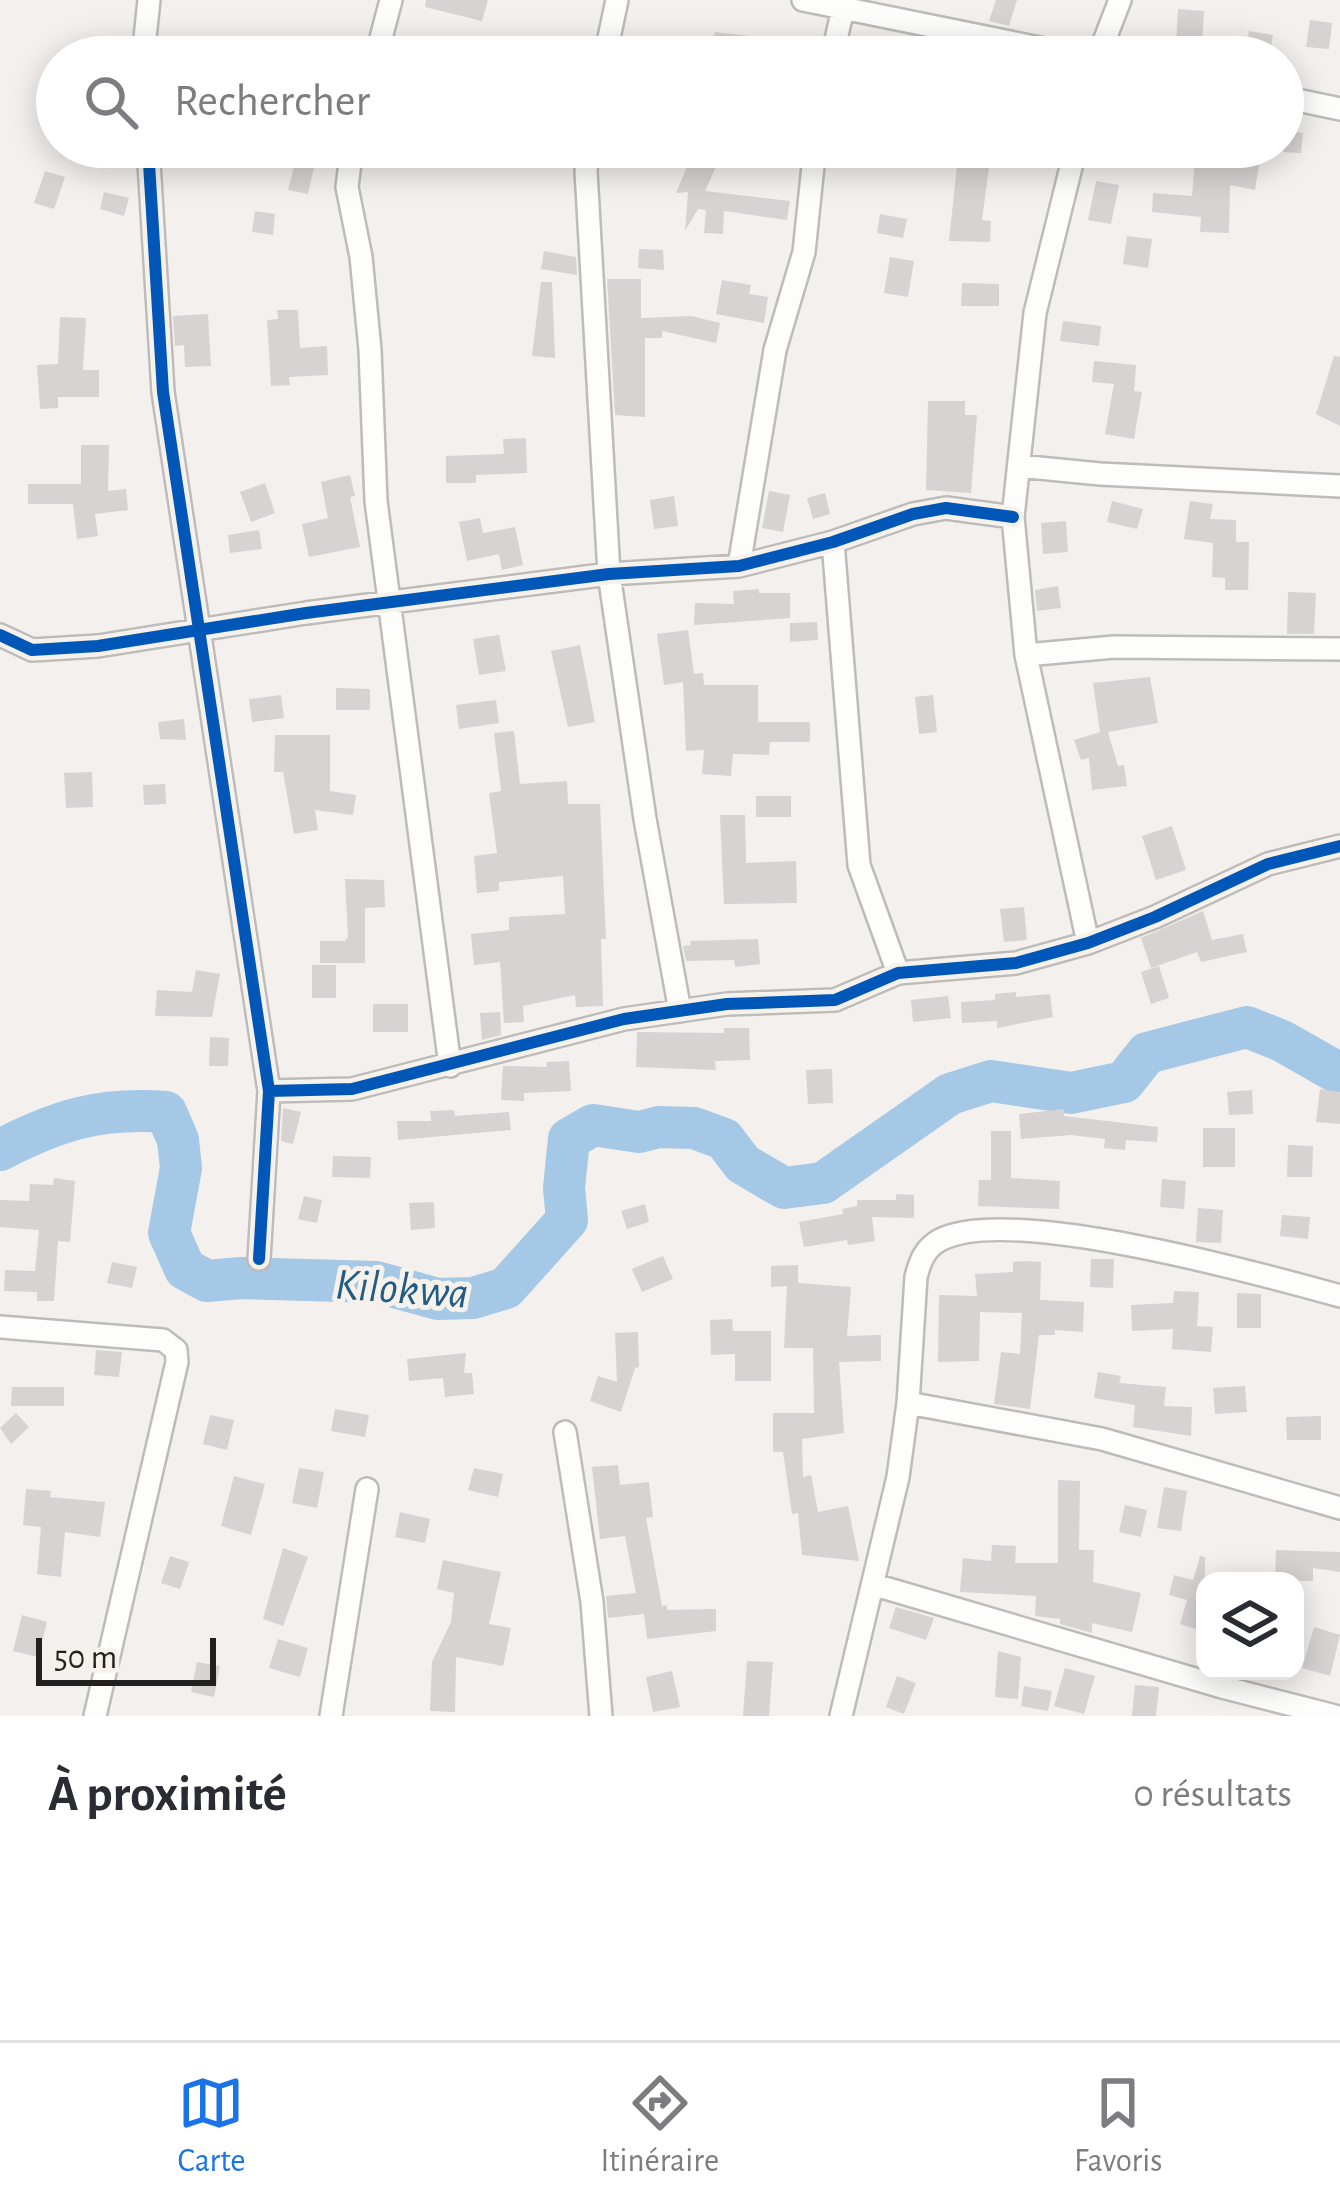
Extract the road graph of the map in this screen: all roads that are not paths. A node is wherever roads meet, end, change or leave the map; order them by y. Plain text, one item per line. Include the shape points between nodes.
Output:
1 (148, 0) edge
2 (391, 0) edge
3 (617, 0) edge
4 (803, 0) edge
5 (1120, 0) edge
6 (843, 4) edge
7 (145, 36) edge
8 (382, 36) edge
9 (609, 36) edge
10 (836, 36) edge
11 (989, 36) edge
12 (1106, 36) edge
13 (1304, 101) edge
14 (1340, 109) edge
15 (149, 168) edge
16 (349, 168) edge
17 (588, 168) edge
18 (813, 168) edge
19 (1071, 168) edge
20 (1018, 466) junction
21 (1340, 486) edge
22 (1013, 517) junction
23 (833, 542) junction
24 (740, 566) junction
25 (610, 574) junction
26 (390, 602) junction
27 (200, 632) junction
28 (0, 635) edge
29 (1340, 649) edge
30 (1026, 655) junction
31 (1340, 847) edge
32 (1088, 943) junction
33 (898, 973) junction
34 (680, 1011) junction
35 (450, 1066) junction
36 (269, 1091) junction
37 (259, 1259) dead end
38 (1340, 1296) edge
39 (0, 1327) edge
40 (908, 1403) junction
41 (565, 1432) dead end
42 (367, 1490) dead end
43 (1340, 1508) edge
44 (874, 1585) junction
45 (95, 1716) edge
46 (331, 1716) edge
47 (601, 1716) edge
48 (842, 1716) edge
49 (1335, 1716) edge

1 - 7 street
2 - 8 street
3 - 9 street
4 - 6 street
5 - 12 street
6 - 10 street
6 - 11 street
13 - 14 street
15 - 27 street via 163,392
16 - 26 street
17 - 25 street
18 - 24 street via 804,252 775,350
19 - 20 street via 1035,313
20 - 21 street
20 - 22 street
22 - 23 street via 946,508
22 - 30 street
23 - 24 street
23 - 33 street via 860,865
24 - 25 street
25 - 26 street
25 - 34 street
26 - 27 street
26 - 35 street
27 - 28 street via 50,651
27 - 36 street
29 - 30 street via 1114,647
30 - 32 street
31 - 32 street via 1268,864
32 - 33 street via 1016,963
33 - 34 street via 835,1000
34 - 35 street
35 - 36 street via 352,1089
36 - 37 street
38 - 40 street via 1127,1246 1023,1230 965,1232 942,1238 921,1258
39 - 45 street via 163,1340 176,1350
40 - 43 street via 1102,1439
40 - 44 street
41 - 47 street
42 - 46 street
44 - 48 street
44 - 49 street

